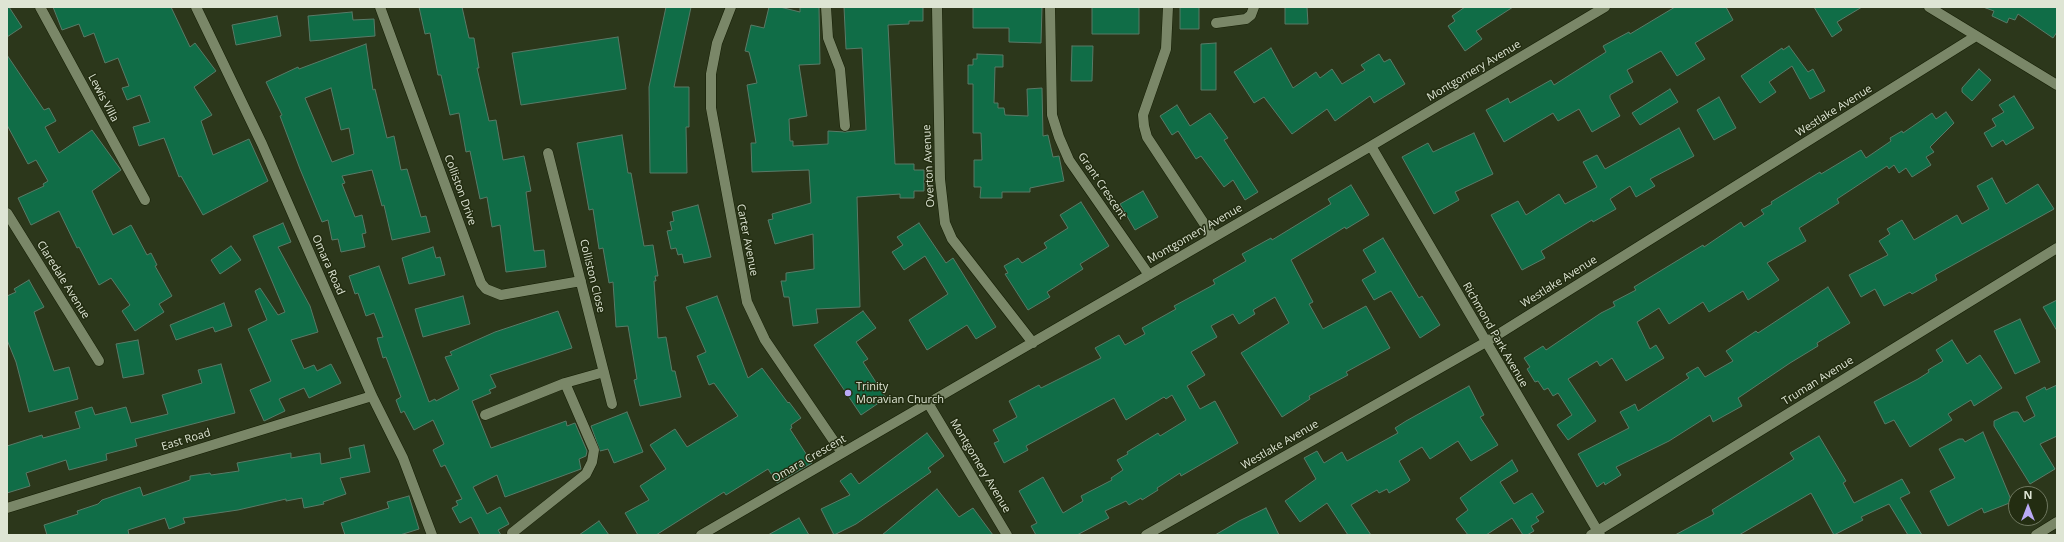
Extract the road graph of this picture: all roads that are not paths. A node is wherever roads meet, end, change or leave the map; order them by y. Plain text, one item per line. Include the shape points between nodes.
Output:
1 (40, 7) edge
2 (196, 7) edge
3 (380, 7) edge
4 (731, 7) edge
5 (826, 7) edge
6 (937, 7) edge
7 (1050, 7) edge
8 (1168, 7) edge
9 (1254, 7) edge
10 (1605, 7) edge
11 (1929, 7) edge
12 (1216, 23) dead end
13 (1976, 36) junction
14 (2057, 84) edge
15 (845, 126) dead end
16 (1371, 146) junction
17 (548, 153) dead end
18 (145, 200) dead end
19 (7, 213) edge
20 (1212, 237) junction
21 (2057, 248) edge
22 (1149, 275) junction
23 (581, 281) junction
24 (1032, 342) junction
25 (1486, 342) junction
26 (99, 361) dead end
27 (604, 372) junction
28 (565, 383) junction
29 (372, 396) junction
30 (928, 403) junction
31 (612, 404) dead end
32 (486, 415) dead end
33 (842, 453) junction
34 (7, 508) edge
35 (2057, 522) edge
36 (512, 533) dead end
37 (1596, 534) edge
38 (432, 535) edge
39 (701, 535) edge
40 (1007, 535) edge
41 (1146, 535) edge
42 (2036, 535) edge

1 - 18 street, Lewis Villa
2 - 29 street, Omara Road via 262,144
3 - 23 street, Colliston Drive via 481,283 486,289 501,295
4 - 33 street, Carter Avenue via 717,43 711,74 711,108 747,302 765,340
5 - 15 street via 828,38 840,69
6 - 24 street, Overton Avenue via 940,179 945,223 952,239
7 - 22 street, Grant Crescent via 1052,115 1059,137 1069,160
8 - 20 street via 1164,58 1143,115 1144,126 1148,137
9 - 12 street via 1246,19
10 - 16 street, Montgomery Avenue
11 - 13 street
13 - 14 street
13 - 25 street, Westlake Avenue
16 - 20 street, Montgomery Avenue
16 - 25 street, Richmond Park Avenue
17 - 23 street, Colliston Close
19 - 26 street, Claredale Avenue
20 - 22 street, Montgomery Avenue
21 - 37 street, Truman Avenue
22 - 24 street, Montgomery Avenue
23 - 27 street, Colliston Close
24 - 30 street, Montgomery Avenue
25 - 37 street, Richmond Park Avenue
25 - 41 street, Westlake Avenue
27 - 28 street
27 - 31 street, Colliston Close
28 - 32 street
28 - 36 street via 594,450 592,462 586,474
29 - 34 street, East Road
29 - 38 street, Omara Road via 403,458
30 - 33 street, Omara Crescent
30 - 40 street, Montgomery Avenue
33 - 39 street, Omara Crescent
35 - 42 street

